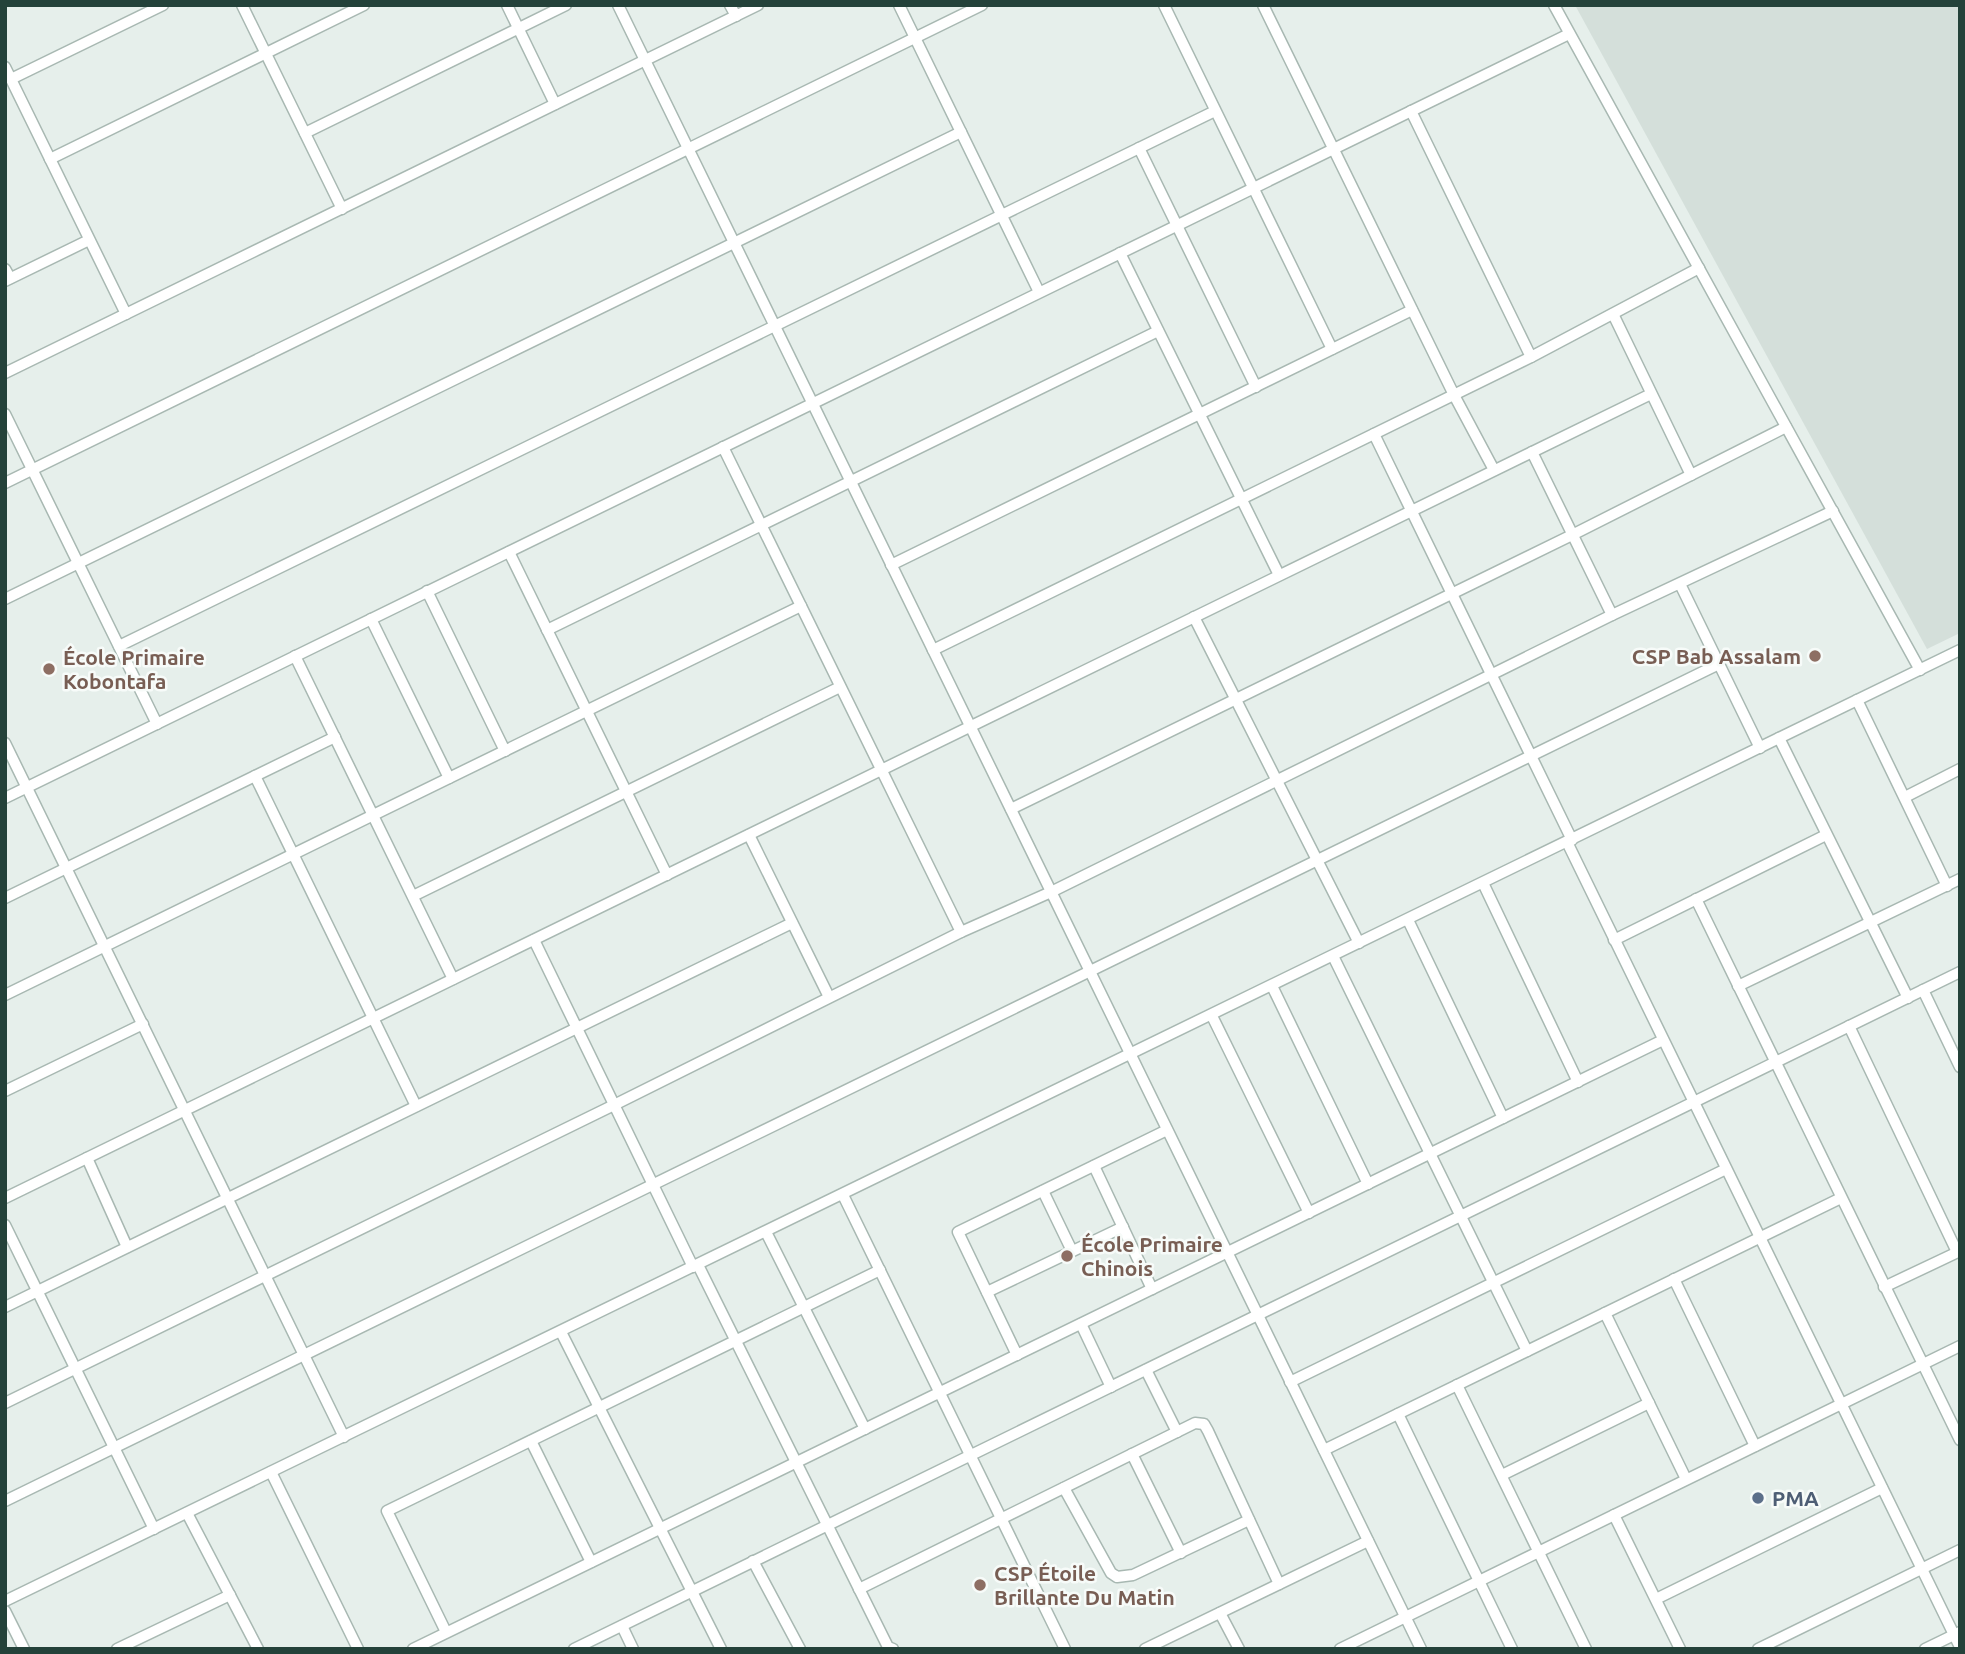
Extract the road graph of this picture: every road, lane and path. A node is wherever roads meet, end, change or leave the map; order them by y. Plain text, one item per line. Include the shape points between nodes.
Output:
1 (163, 5) edge
2 (242, 5) edge
3 (364, 5) edge
4 (507, 5) edge
5 (566, 5) edge
6 (618, 5) edge
7 (730, 5) edge
8 (758, 5) edge
9 (899, 5) edge
10 (982, 5) edge
11 (1164, 5) edge
12 (1263, 5) edge
13 (1554, 5) edge
14 (736, 16) junction
15 (518, 29) junction
16 (1569, 33) junction
17 (915, 38) junction
18 (266, 53) junction
19 (645, 60) junction
20 (5, 67) edge
21 (11, 79) junction
22 (555, 104) junction
23 (1215, 111) junction
24 (1411, 111) junction
25 (961, 132) junction
26 (305, 133) junction
27 (1139, 148) junction
28 (688, 149) junction
29 (1333, 149) junction
30 (50, 159) junction
31 (1253, 188) junction
32 (342, 209) junction
33 (1002, 215) junction
34 (1177, 225) junction
35 (89, 240) junction
36 (734, 243) junction
37 (1120, 253) junction
38 (1699, 268) junction
39 (7, 276) edge
40 (1040, 292) junction
41 (1412, 310) junction
42 (126, 314) junction
43 (1613, 314) junction
44 (775, 326) junction
45 (1158, 331) junction
46 (1332, 349) junction
47 (1531, 357) junction
48 (5, 373) edge
49 (1256, 387) junction
50 (1651, 394) junction
51 (1454, 395) junction
52 (812, 403) junction
53 (5, 414) edge
54 (1198, 414) junction
55 (1786, 427) junction
56 (1374, 434) junction
57 (723, 447) junction
58 (1532, 452) junction
59 (32, 470) junction
60 (1494, 470) junction
61 (1691, 475) junction
62 (851, 481) junction
63 (5, 483) edge
64 (1241, 499) junction
65 (1411, 511) junction
66 (1833, 512) junction
67 (761, 525) junction
68 (1572, 535) junction
69 (509, 552) junction
70 (78, 563) junction
71 (891, 565) junction
72 (1279, 575) junction
73 (1680, 584) junction
74 (427, 591) junction
75 (1452, 593) junction
76 (5, 598) edge
77 (801, 606) junction
78 (1612, 615) junction
79 (1194, 617) junction
80 (371, 619) junction
81 (547, 630) junction
82 (119, 646) junction
83 (933, 649) junction
84 (1960, 650) edge
85 (295, 656) junction
86 (1719, 664) junction
87 (1920, 670) junction
88 (1492, 674) junction
89 (840, 687) junction
90 (1235, 699) junction
91 (1857, 700) junction
92 (586, 711) junction
93 (157, 724) junction
94 (970, 726) junction
95 (335, 737) junction
96 (1779, 738) junction
97 (5, 743) edge
98 (1760, 748) junction
99 (505, 751) junction
100 (1531, 756) junction
101 (880, 770) junction
102 (1959, 771) edge
103 (255, 776) junction
104 (449, 778) junction
105 (1277, 782) junction
106 (27, 787) junction
107 (626, 792) junction
108 (1905, 797) junction
109 (5, 798) edge
110 (1011, 809) junction
111 (373, 815) junction
112 (749, 835) junction
113 (1826, 835) junction
114 (1569, 841) junction
115 (293, 855) junction
116 (1317, 860) junction
117 (66, 868) junction
118 (667, 875) junction
119 (1960, 879) edge
120 (1483, 883) junction
121 (1947, 886) junction
122 (1051, 892) junction
123 (413, 896) junction
124 (5, 898) edge
125 (1696, 900) junction
126 (1408, 920) junction
127 (792, 923) junction
128 (1869, 923) junction
129 (961, 932) junction
130 (534, 940) junction
131 (1614, 940) junction
132 (1359, 943) junction
133 (104, 946) junction
134 (1333, 956) junction
135 (1090, 972) junction
136 (1960, 972) edge
137 (453, 979) junction
138 (1272, 986) junction
139 (1738, 986) junction
140 (1923, 990) junction
141 (5, 995) edge
142 (829, 998) junction
143 (1908, 998) junction
144 (1212, 1016) junction
145 (373, 1018) junction
146 (143, 1024) junction
147 (1849, 1026) junction
148 (576, 1028) junction
149 (1663, 1040) junction
150 (1131, 1055) junction
151 (1775, 1062) junction
152 (1960, 1067) edge
153 (1578, 1082) junction
154 (5, 1091) edge
155 (1694, 1102) junction
156 (614, 1105) junction
157 (416, 1106) junction
158 (185, 1110) junction
159 (1503, 1118) junction
160 (1167, 1130) junction
161 (1430, 1154) junction
162 (87, 1158) junction
163 (1094, 1166) junction
164 (1726, 1169) junction
165 (1368, 1184) junction
166 (653, 1185) junction
167 (1043, 1191) junction
168 (843, 1195) junction
169 (5, 1198) edge
170 (228, 1198) junction
171 (1841, 1198) junction
172 (1309, 1213) junction
173 (1461, 1216) junction
174 (5, 1225) edge
175 (1123, 1227) junction
176 (766, 1232) junction
177 (1760, 1237) junction
178 (127, 1247) junction
179 (1072, 1251) junction
180 (1227, 1252) junction
181 (1958, 1252) edge
182 (696, 1266) junction
183 (880, 1270) junction
184 (265, 1276) junction
185 (1674, 1279) junction
186 (1493, 1283) junction
187 (1884, 1287) junction
188 (1152, 1289) junction
189 (37, 1291) junction
190 (987, 1292) junction
191 (5, 1307) edge
192 (804, 1308) junction
193 (1605, 1313) junction
194 (1258, 1315) junction
195 (1081, 1324) junction
196 (561, 1332) junction
197 (736, 1340) junction
198 (1960, 1346) edge
199 (1527, 1351) junction
200 (1017, 1355) junction
201 (304, 1356) junction
202 (1923, 1364) junction
203 (75, 1369) junction
204 (1146, 1370) junction
205 (1290, 1382) junction
206 (1457, 1385) junction
207 (1111, 1387) junction
208 (940, 1392) junction
209 (5, 1403) edge
210 (1649, 1403) junction
211 (1841, 1404) junction
212 (599, 1407) junction
213 (1398, 1414) junction
214 (865, 1429) junction
215 (1177, 1432) junction
216 (344, 1437) junction
217 (1960, 1440) edge
218 (531, 1441) junction
219 (1755, 1446) junction
220 (114, 1448) junction
221 (1324, 1450) junction
222 (1132, 1454) junction
223 (971, 1455) junction
224 (797, 1462) junction
225 (271, 1472) junction
226 (1502, 1475) junction
227 (1686, 1479) junction
228 (1064, 1488) junction
229 (1882, 1489) junction
230 (5, 1502) edge
231 (187, 1513) junction
232 (1614, 1515) junction
233 (1002, 1518) junction
234 (1249, 1520) junction
235 (828, 1525) junction
236 (660, 1528) junction
237 (154, 1529) junction
238 (1368, 1541) junction
239 (1960, 1550) edge
240 (1539, 1551) junction
241 (1181, 1553) junction
242 (753, 1561) junction
243 (591, 1562) junction
244 (1921, 1569) junction
245 (1479, 1581) junction
246 (1279, 1584) junction
247 (859, 1589) junction
248 (692, 1591) junction
249 (230, 1595) junction
250 (1656, 1599) junction
251 (5, 1601) edge
252 (5, 1611) edge
253 (1220, 1613) junction
254 (1405, 1617) junction
255 (622, 1626) junction
256 (446, 1632) junction
257 (1957, 1633) edge
258 (1770, 1646) edge
259 (1960, 1647) edge
260 (24, 1649) edge
261 (117, 1649) edge
262 (258, 1649) edge
263 (358, 1649) edge
264 (413, 1649) edge
265 (574, 1649) edge
266 (633, 1649) edge
267 (721, 1649) edge
268 (800, 1649) edge
269 (893, 1649) edge
270 (1065, 1649) edge
271 (1145, 1649) edge
272 (1239, 1649) edge
273 (1340, 1649) edge
274 (1421, 1649) edge
275 (1512, 1649) edge
276 (1586, 1649) edge
277 (1680, 1649) edge
278 (1758, 1649) edge
279 (1925, 1649) edge

1 - 21 street
2 - 18 street
3 - 18 street
4 - 15 street
5 - 15 street
6 - 19 street
7 - 14 street
8 - 14 street
9 - 17 street
10 - 17 street
11 - 23 street
12 - 29 street
13 - 16 street
14 - 19 street
15 - 22 street
15 - 26 street
16 - 24 street
16 - 38 street
17 - 25 street
17 - 28 street
18 - 26 street
18 - 30 street
19 - 22 street
19 - 28 street
20 - 21 street
21 - 30 street
22 - 32 street
23 - 27 street
23 - 31 street
24 - 29 street
24 - 47 street
25 - 33 street
25 - 36 street
26 - 32 street
27 - 33 street
27 - 34 street
28 - 36 street
28 - 59 street
29 - 31 street
29 - 41 street
30 - 35 street
31 - 34 street
31 - 46 street
32 - 42 street
33 - 40 street
33 - 44 street
34 - 37 street
34 - 49 street
35 - 39 street
35 - 42 street
36 - 44 street
36 - 70 street
37 - 40 street
37 - 45 street
38 - 43 street
38 - 55 street
40 - 52 street
41 - 46 street
41 - 51 street
42 - 48 street
43 - 47 street
43 - 50 street
44 - 52 street
44 - 82 street
45 - 54 street
45 - 62 street
46 - 49 street
47 - 51 street
49 - 54 street
50 - 58 street
50 - 61 street
51 - 56 street
51 - 60 street
52 - 57 street
52 - 62 street
53 - 59 street
54 - 64 street
54 - 71 street
55 - 61 street
55 - 66 street
56 - 64 street
56 - 65 street
57 - 67 street
57 - 69 street
58 - 60 street
58 - 68 street
59 - 63 street
59 - 70 street
60 - 65 street
61 - 68 street
62 - 67 street
62 - 71 street
64 - 72 street
64 - 83 street
65 - 72 street
65 - 75 street
66 - 73 street
66 - 87 street
67 - 77 street
67 - 81 street
68 - 75 street
68 - 78 street
69 - 74 street
69 - 81 street
70 - 76 street
70 - 82 street
71 - 83 street
72 - 79 street
73 - 78 street
73 - 86 street
74 - 80 street
74 - 99 street
75 - 88 street
75 - 90 street
77 - 89 street
77 - 92 street
78 - 88 street
79 - 90 street
79 - 94 street
80 - 85 street
80 - 104 street
81 - 92 street
82 - 93 street
83 - 94 street
84 - 87 street
85 - 93 street
85 - 95 street
86 - 98 street
86 - 100 street
87 - 91 street
88 - 100 street
88 - 105 street
89 - 101 street
89 - 107 street
90 - 105 street
90 - 110 street
91 - 96 street
91 - 108 street
92 - 99 street
92 - 107 street
93 - 106 street
94 - 101 street
94 - 110 street
95 - 103 street
95 - 111 street
96 - 98 street
96 - 113 street
97 - 106 street
98 - 114 street
99 - 104 street
100 - 114 street
100 - 116 street
101 - 112 street
101 - 129 street
102 - 108 street
103 - 115 street
103 - 117 street
104 - 111 street
105 - 116 street
105 - 122 street
106 - 109 street
106 - 117 street
107 - 118 street
107 - 123 street
108 - 121 street
110 - 122 street
111 - 115 street
111 - 123 street
112 - 118 street
112 - 127 street
113 - 125 street
113 - 128 street
114 - 120 street
114 - 131 street
115 - 133 street
115 - 145 street
116 - 132 street
116 - 135 street
117 - 124 street
117 - 133 street
118 - 130 street
119 - 121 street
120 - 126 street
120 - 153 street
121 - 128 street
122 - 129 street
122 - 135 street
123 - 137 street
125 - 131 street
125 - 139 street
126 - 132 street
126 - 159 street
127 - 142 street
127 - 148 street
128 - 139 street
128 - 143 street
129 - 142 street
130 - 137 street
130 - 148 street
131 - 149 street
132 - 134 street
133 - 141 street
133 - 146 street
134 - 138 street
134 - 161 street
135 - 150 street
135 - 166 street
136 - 140 street
137 - 145 street
138 - 144 street
138 - 165 street
139 - 151 street
140 - 143 street
140 - 152 street
142 - 156 street
143 - 147 street
144 - 150 street
144 - 172 street
145 - 157 street
145 - 158 street
146 - 154 street
146 - 158 street
147 - 151 street
147 - 181 street
148 - 156 street
148 - 157 street
149 - 153 street
149 - 155 street
150 - 160 street
150 - 168 street
151 - 155 street
151 - 171 street
153 - 159 street
155 - 164 street
155 - 173 street
156 - 166 street
156 - 184 street
157 - 170 street
158 - 162 street
158 - 170 street
159 - 161 street
160 - 163 street
160 - 180 street
161 - 165 street
161 - 173 street
162 - 169 street
162 - 178 street
163 - 167 street
163 - 175 street
164 - 177 street
164 - 186 street
165 - 172 street
166 - 182 street
166 - 201 street
167 - 179 street
167 - 190 street via 958,1232
168 - 176 street
168 - 183 street
170 - 178 street
170 - 184 street
171 - 177 street
171 - 187 street
172 - 180 street
173 - 186 street
173 - 194 street
174 - 189 street
175 - 179 street
175 - 188 street
176 - 182 street
176 - 192 street
177 - 185 street
177 - 211 street
178 - 189 street
179 - 190 street
180 - 188 street
180 - 194 street
181 - 187 street
182 - 196 street
182 - 197 street
183 - 192 street
183 - 208 street
184 - 201 street
184 - 203 street
185 - 193 street
185 - 219 street
186 - 199 street
186 - 205 street
187 - 202 street
188 - 195 street
189 - 191 street
189 - 203 street
190 - 200 street
192 - 197 street
192 - 214 street
193 - 199 street
193 - 210 street
194 - 204 street
194 - 205 street
195 - 200 street
195 - 207 street
196 - 212 street
196 - 216 street
197 - 212 street
197 - 224 street
198 - 202 street
199 - 206 street
200 - 208 street
201 - 216 street
201 - 220 street
202 - 211 street
202 - 217 street
203 - 209 street
203 - 220 street
204 - 207 street
204 - 215 street
205 - 221 street
206 - 213 street
206 - 226 street
207 - 223 street
208 - 214 street
208 - 223 street
210 - 226 street
210 - 227 street
211 - 219 street
211 - 229 street
212 - 218 street
212 - 236 street
213 - 221 street
213 - 245 street
214 - 224 street
215 - 222 street
215 - 234 street via 1203,1424
216 - 225 street
218 - 243 street
218 - 256 street via 387,1511
219 - 227 street
220 - 230 street
220 - 237 street
221 - 238 street
222 - 228 street
222 - 241 street
223 - 233 street
223 - 235 street
224 - 235 street
224 - 236 street
225 - 231 street
225 - 263 street
226 - 240 street
227 - 232 street
228 - 233 street
228 - 241 street via 1117,1577 1133,1576
229 - 244 street
229 - 250 street
231 - 237 street
231 - 249 street
232 - 240 street
232 - 250 street
233 - 247 street
233 - 270 street
234 - 241 street
234 - 246 street
235 - 242 street
235 - 247 street
236 - 243 street
236 - 248 street
237 - 251 street
238 - 246 street
238 - 254 street
239 - 244 street
240 - 245 street
240 - 276 street
242 - 248 street
242 - 268 street
243 - 256 street
244 - 257 street
244 - 258 street
245 - 254 street
245 - 275 street
246 - 253 street
247 - 269 street
248 - 255 street
248 - 267 street
249 - 261 street
249 - 262 street
250 - 277 street
252 - 260 street
253 - 271 street
253 - 272 street
254 - 273 street
254 - 274 street
255 - 265 street
255 - 266 street
256 - 264 street
257 - 259 street
257 - 279 street
258 - 278 street

